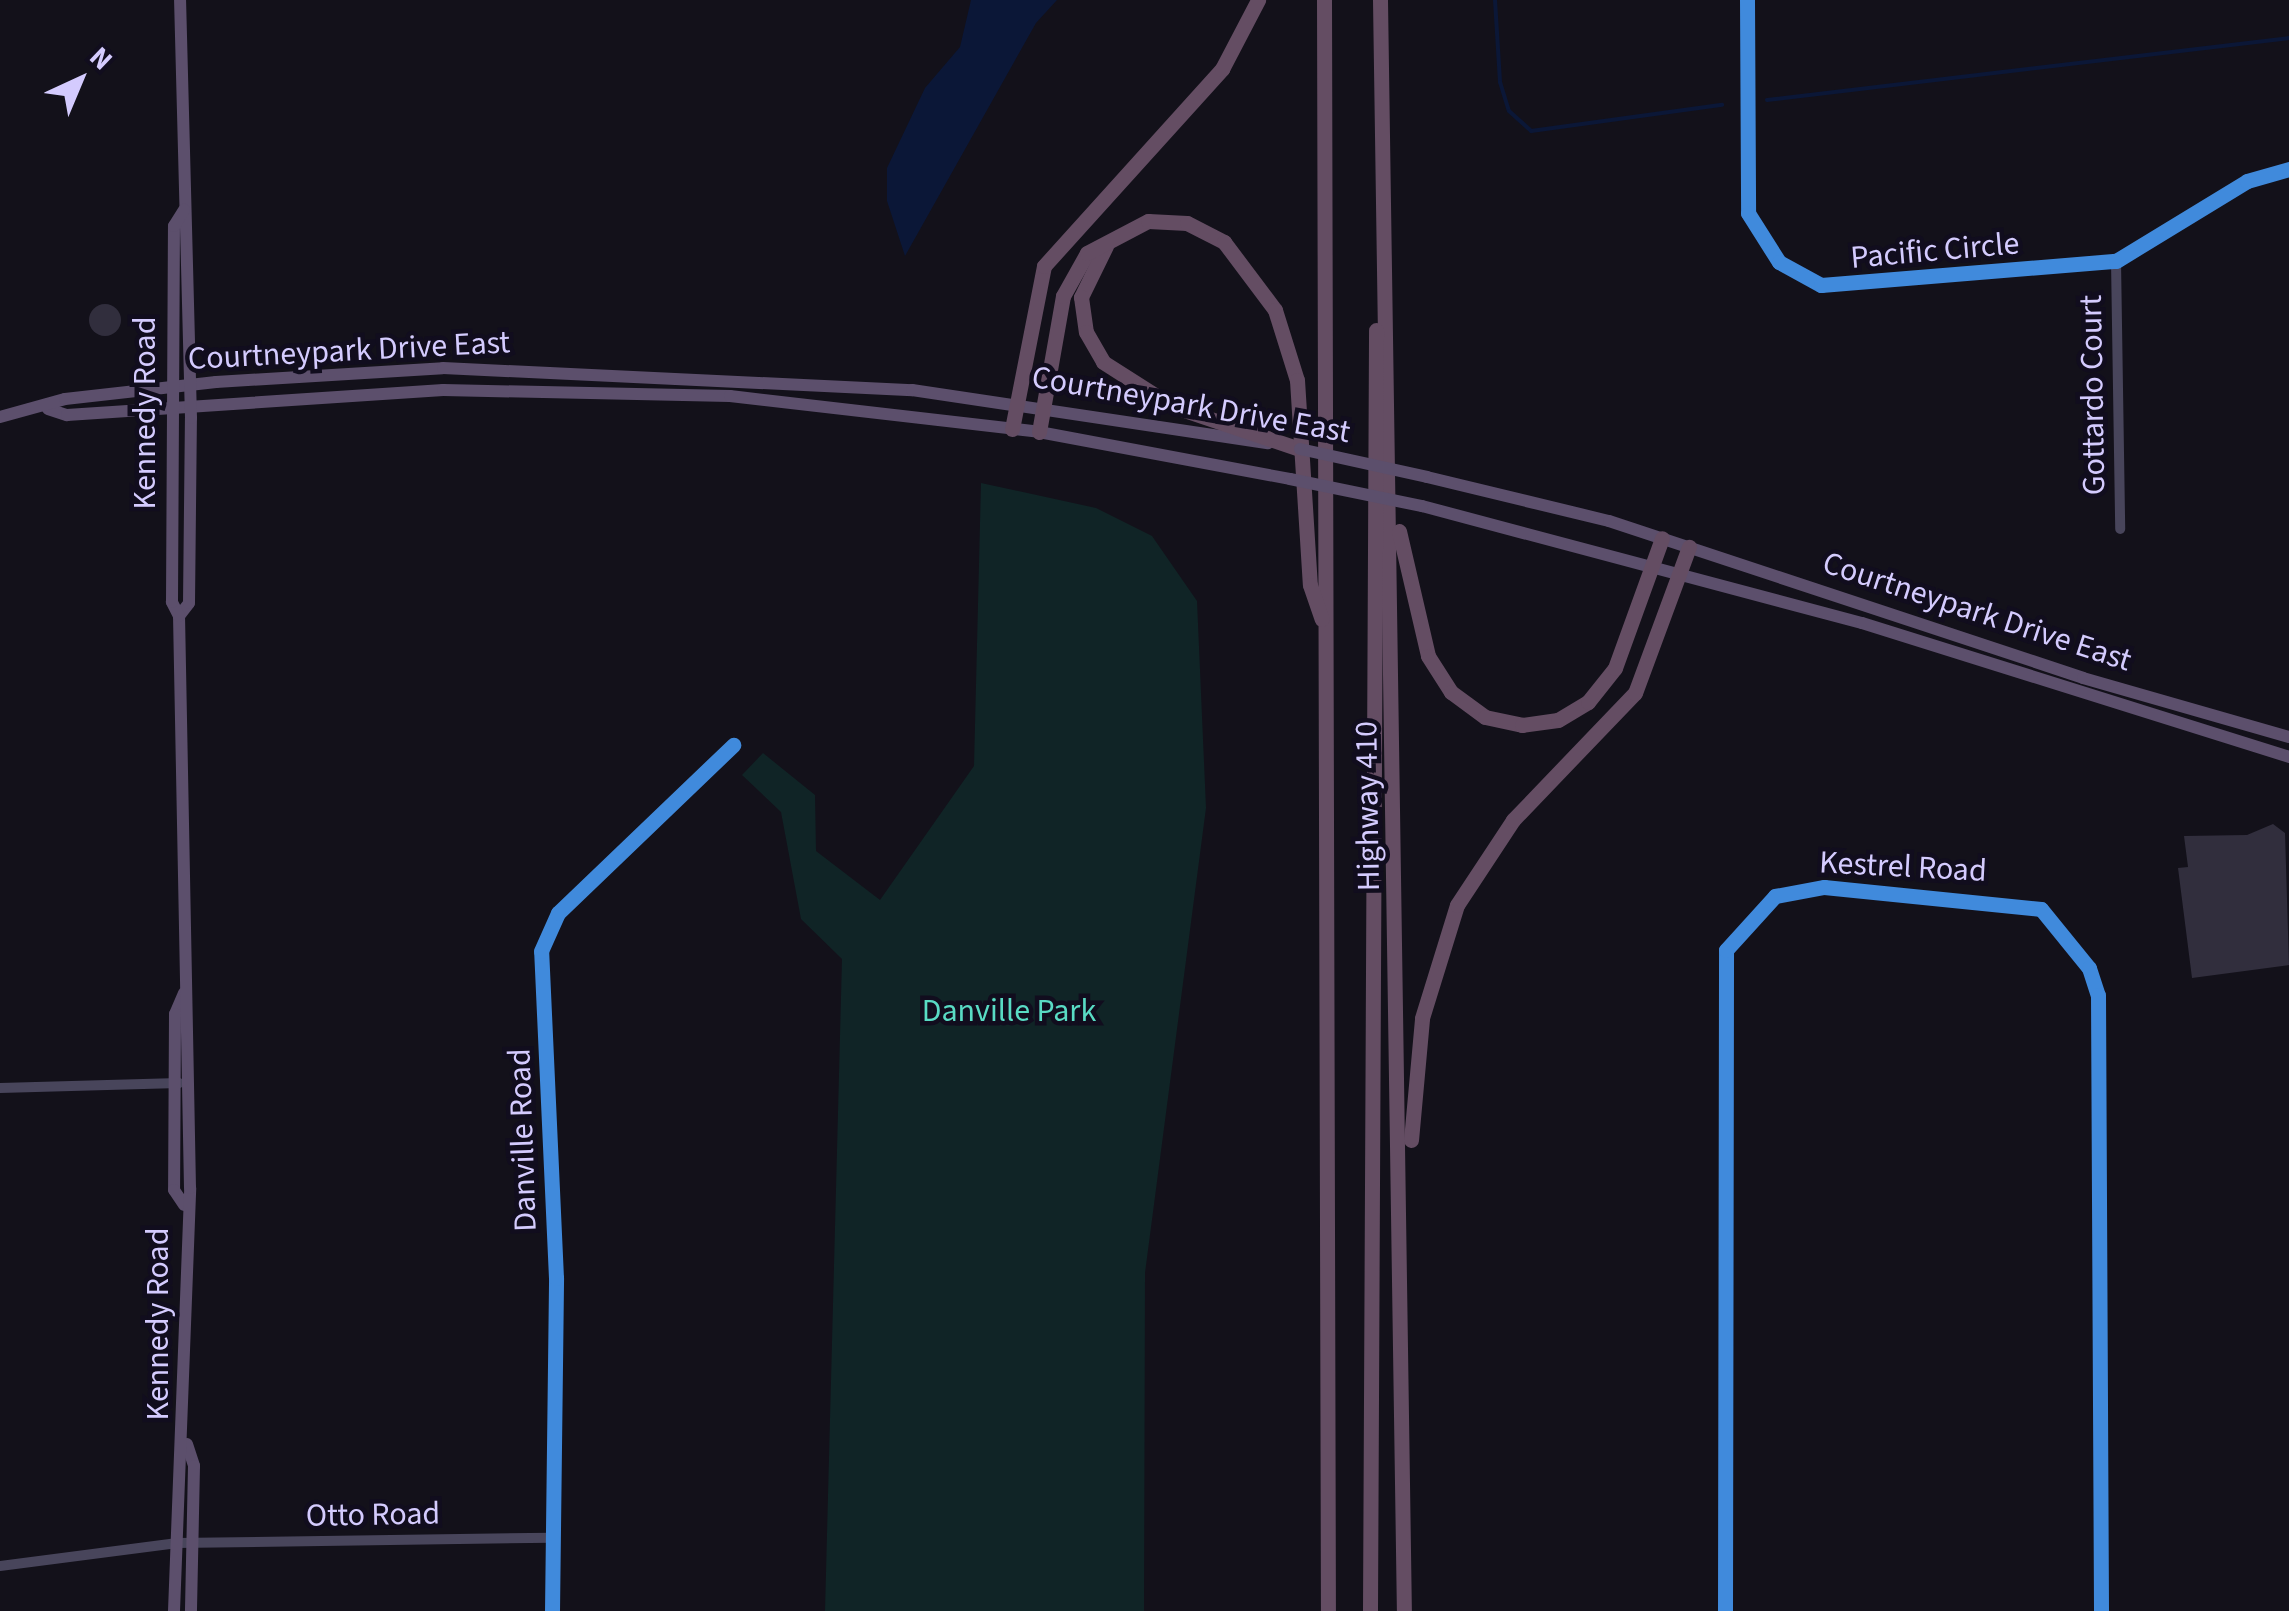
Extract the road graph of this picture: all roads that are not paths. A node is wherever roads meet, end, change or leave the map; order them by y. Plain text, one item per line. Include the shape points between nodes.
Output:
1 (180, 0) edge
2 (1258, 0) edge
3 (1324, 0) edge
4 (1379, 0) edge
5 (1747, 0) edge
6 (2289, 170) edge
7 (184, 210) junction
8 (1132, 225) junction
9 (2116, 261) junction
10 (1386, 338) junction
11 (190, 385) junction
12 (172, 387) junction
13 (1016, 402) junction
14 (191, 404) junction
15 (173, 406) junction
16 (1043, 406) junction
17 (48, 409) junction
18 (0, 417) edge
19 (1012, 429) junction
20 (1039, 432) junction
21 (1300, 449) junction
22 (2120, 529) dead end
23 (1662, 538) junction
24 (1689, 547) junction
25 (1652, 565) junction
26 (1681, 574) junction
27 (179, 616) junction
28 (1325, 627) junction
29 (2289, 737) edge
30 (733, 746) dead end
31 (2289, 758) edge
32 (184, 994) junction
33 (190, 1082) junction
34 (174, 1083) junction
35 (0, 1088) edge
36 (184, 1205) junction
37 (1404, 1215) junction
38 (186, 1442) junction
39 (552, 1538) junction
40 (176, 1542) junction
41 (194, 1542) junction
42 (0, 1566) edge
43 (174, 1611) edge
44 (191, 1611) edge
45 (552, 1611) edge
46 (1328, 1611) edge
47 (1370, 1611) edge
48 (1404, 1611) edge
49 (1725, 1611) edge
50 (2101, 1611) edge

1 - 7 main road, Kennedy Road
2 - 13 highway via 1222,68 1044,266
3 - 28 highway, Highway 410
4 - 10 highway, Highway 410
4 - 47 highway
5 - 9 street, Pacific Circle via 1748,212 1779,262 1843,288
6 - 9 street, Pacific Circle via 2247,181
7 - 11 main road, Kennedy Road
7 - 12 main road, Kennedy Road via 174,226
8 - 16 highway via 1096,244 1069,280
8 - 21 highway via 1109,242 1086,278 1082,315 1094,350 1148,394
8 - 28 highway via 1166,220 1209,233 1248,266 1275,310 1297,380 1310,585
9 - 22 street, Gottardo Court
10 - 25 highway via 1399,540 1428,656 1451,692 1484,717 1522,724 1558,720 1588,702 1614,668
10 - 37 highway, Highway 410
11 - 12 main road, Courtneypark Drive East
11 - 13 main road, Courtneypark Drive East via 444,368 732,377
11 - 14 main road, Kennedy Road
12 - 15 main road, Kennedy Road
12 - 17 main road, Courtneypark Drive East via 65,399
13 - 16 main road, Courtneypark Drive East
13 - 19 highway
14 - 15 main road, Courtneypark Drive East
14 - 19 main road, Courtneypark Drive East via 443,390 730,396
14 - 27 main road, Kennedy Road via 190,603
15 - 17 main road, Courtneypark Drive East via 67,416
15 - 27 main road, Kennedy Road via 172,602
16 - 20 highway
16 - 21 main road, Courtneypark Drive East
17 - 18 main road, Courtneypark Drive East
19 - 20 main road, Courtneypark Drive East
20 - 25 main road, Courtneypark Drive East, bridge via 1422,506
21 - 23 main road, Courtneypark Drive East, bridge
23 - 24 main road, Courtneypark Drive East
23 - 25 highway
24 - 26 highway
24 - 29 main road, Courtneypark Drive East via 2083,678
25 - 26 main road, Courtneypark Drive East
26 - 31 main road, Courtneypark Drive East
26 - 37 highway via 1634,693 1488,851 1445,931 1422,1018
27 - 32 main road, Kennedy Road
28 - 46 highway, Highway 410
30 - 39 street, Danville Road via 558,912 542,952 556,1278
32 - 33 main road, Kennedy Road
32 - 34 main road, Kennedy Road via 174,1014
33 - 34 street
33 - 36 main road, Kennedy Road
34 - 35 street
34 - 36 main road, Kennedy Road via 174,1190
36 - 38 main road, Kennedy Road
37 - 48 highway, Highway 410
38 - 40 main road, Kennedy Road
38 - 41 main road, Kennedy Road via 194,1466
39 - 41 street, Otto Road
39 - 45 street, Danville Road
40 - 41 street, Otto Road
40 - 42 street, Otto Road
40 - 43 main road, Kennedy Road
41 - 44 main road, Kennedy Road
49 - 50 street, Kestrel Road via 1723,967 1739,927 1758,909 1776,896 1824,888 2042,909 2089,968 2098,995

